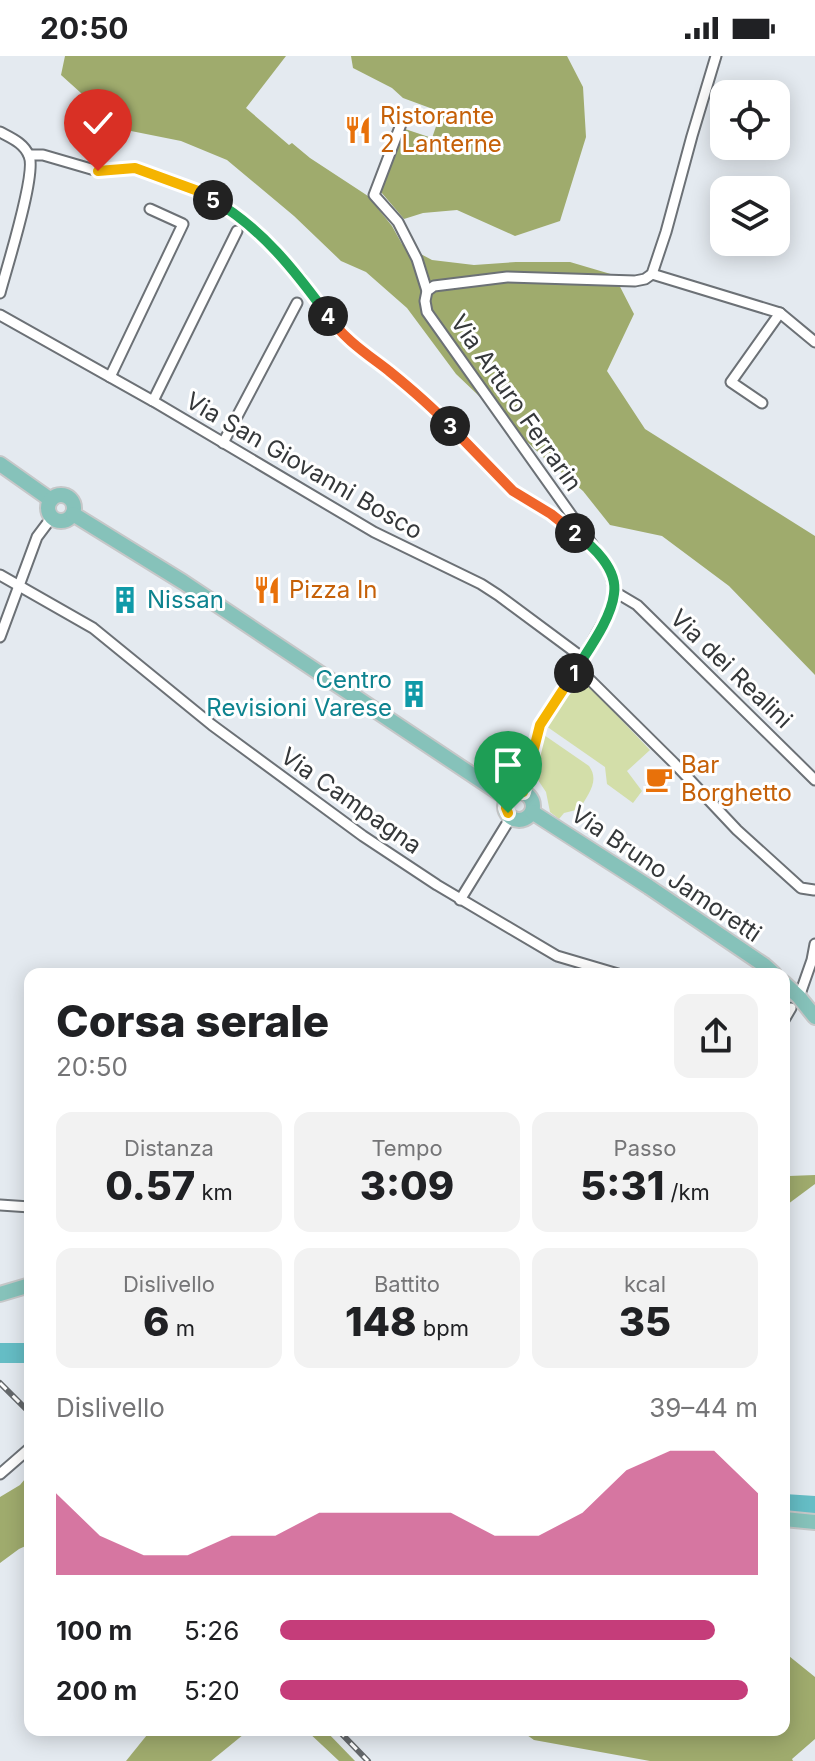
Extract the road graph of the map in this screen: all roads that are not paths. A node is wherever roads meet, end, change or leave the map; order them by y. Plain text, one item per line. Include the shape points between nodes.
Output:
1 (716, 56) edge
2 (403, 119) dead end
3 (0, 132) edge
4 (29, 155) junction
5 (150, 209) dead end
6 (237, 231) dead end
7 (652, 274) junction
8 (427, 291) junction
9 (0, 293) edge
10 (297, 303) dead end
11 (780, 313) junction
12 (0, 315) edge
13 (815, 342) edge
14 (110, 377) junction
15 (153, 401) junction
16 (762, 403) dead end
17 (223, 443) junction
18 (0, 464) edge
19 (51, 500) junction
20 (73, 514) junction
21 (52, 517) junction
22 (594, 547) junction
23 (0, 575) edge
24 (18, 584) junction
25 (615, 592) junction
26 (0, 637) edge
27 (580, 662) junction
28 (815, 780) edge
29 (523, 792) junction
30 (507, 798) junction
31 (532, 812) junction
32 (511, 817) junction
33 (815, 891) edge
34 (460, 900) junction
35 (815, 944) edge
36 (598, 968) edge
37 (767, 968) edge
38 (790, 994) edge
39 (795, 1003) junction
40 (790, 1011) edge
41 (815, 1017) edge
42 (0, 1205) edge
43 (24, 1207) edge
44 (24, 1287) edge
45 (0, 1294) edge
46 (24, 1453) edge
47 (0, 1474) edge
48 (790, 1520) edge
49 (815, 1522) edge

1 - 7 street
2 - 8 street, Via Arturo Ferrarin via 374,195 398,222
3 - 4 street
4 - 9 street via 31,172
4 - 22 street via 98,171 135,168 229,209 300,277 336,329 434,409 513,491
5 - 14 street via 183,224
6 - 15 street
7 - 8 street, Via Arturo Ferrarin via 635,281 507,277
7 - 11 street
8 - 22 street, Via Arturo Ferrarin via 427,312
10 - 17 street
11 - 13 street
11 - 16 street via 731,382
12 - 14 street, Via San Giovanni Bosco
14 - 15 street, Via San Giovanni Bosco
15 - 17 street, Via San Giovanni Bosco
17 - 27 street, Via San Giovanni Bosco via 374,532 481,584
18 - 19 main road
19 - 20 main road via 68,497
19 - 21 main road
20 - 21 main road via 63,521
20 - 30 main road
21 - 24 street via 37,537
22 - 25 street, Via Arturo Ferrarin
23 - 24 street, Via Campagna
24 - 26 street
24 - 34 street, Via Campagna via 93,628 212,725
25 - 27 street
25 - 28 street, Via dei Realini via 637,605
27 - 29 street via 540,725
27 - 33 street, Via San Giovanni Bosco via 737,830 801,888
29 - 30 main road
29 - 31 main road, Via Bruno Jamoretti via 531,798
30 - 32 main road
31 - 32 main road, Via Bruno Jamoretti via 525,819
31 - 37 main road, Via Bruno Jamoretti
32 - 34 street
34 - 36 street, Via Campagna via 557,956
35 - 39 street
38 - 39 main road
39 - 40 street
39 - 41 main road
42 - 43 street
44 - 45 main road
46 - 47 street
48 - 49 main road

